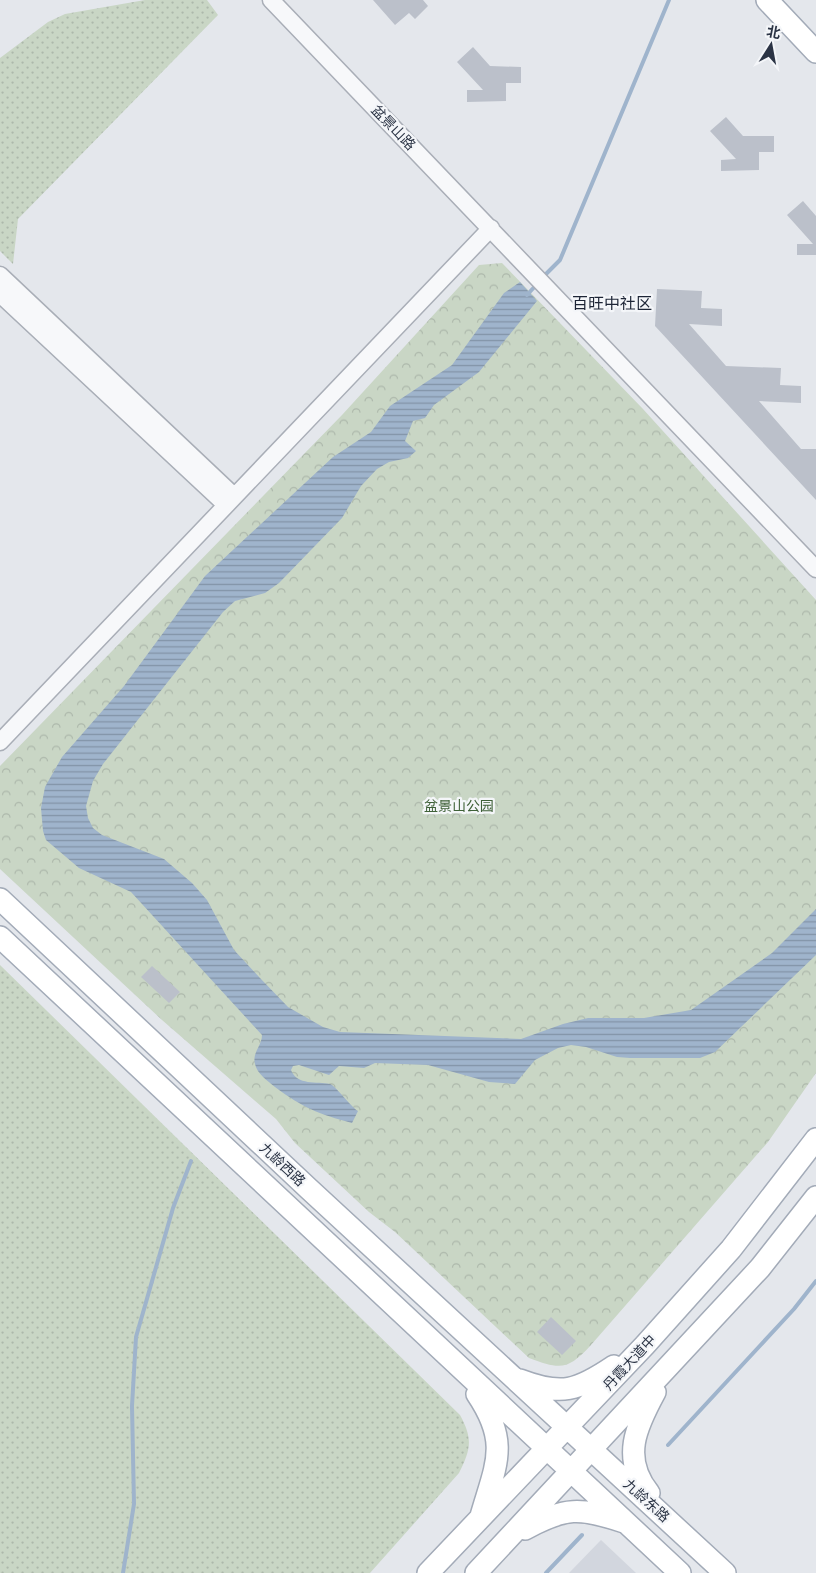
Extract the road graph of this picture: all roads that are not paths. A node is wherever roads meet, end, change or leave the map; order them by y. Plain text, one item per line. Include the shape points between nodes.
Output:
1 (271, 0) edge
2 (766, 0) edge
3 (816, 52) edge
4 (491, 228) junction
5 (0, 275) edge
6 (0, 294) edge
7 (230, 500) junction
8 (816, 569) edge
9 (0, 742) edge
10 (0, 899) edge
11 (0, 937) edge
12 (816, 1139) edge
13 (816, 1197) edge
14 (740, 1237) junction
15 (769, 1257) junction
16 (645, 1345) junction
17 (670, 1366) junction
18 (458, 1367) junction
19 (513, 1378) junction
20 (568, 1428) junction
21 (547, 1449) junction
22 (592, 1451) junction
23 (572, 1472) junction
24 (663, 1514) junction
25 (480, 1519) junction
26 (628, 1523) junction
27 (509, 1537) junction
28 (428, 1573) edge
29 (476, 1573) edge
30 (680, 1573) edge
31 (725, 1573) edge

1 - 4 street, 盆景山路
2 - 3 main road
4 - 7 street
4 - 8 street, 盆景山路
5 - 7 street
6 - 7 street
7 - 9 street
10 - 19 main road, 九龄西路
11 - 18 main road, 九龄西路
12 - 14 main road, 丹霞大道中
13 - 15 main road
14 - 15 main road via 739,1248 744,1257 756,1262
14 - 16 main road, 丹霞大道中
15 - 17 main road
16 - 19 main road via 593,1380 572,1389 543,1388
16 - 20 main road, 丹霞大道中
17 - 22 main road
17 - 24 main road via 638,1427 633,1460 642,1485
18 - 21 main road, 九龄西路
18 - 25 main road via 491,1417 496,1432 496,1462
19 - 20 main road, 九龄西路
20 - 21 main road, 丹霞大道中
20 - 22 main road, 九龄东路
21 - 23 main road
21 - 25 main road, 丹霞大道中
22 - 23 main road
22 - 24 main road, 九龄东路
23 - 26 main road
23 - 27 main road
24 - 31 main road, 九龄东路
25 - 28 main road, 丹霞大道中
26 - 27 main road via 589,1512 570,1511 548,1517
26 - 30 main road
27 - 29 main road

